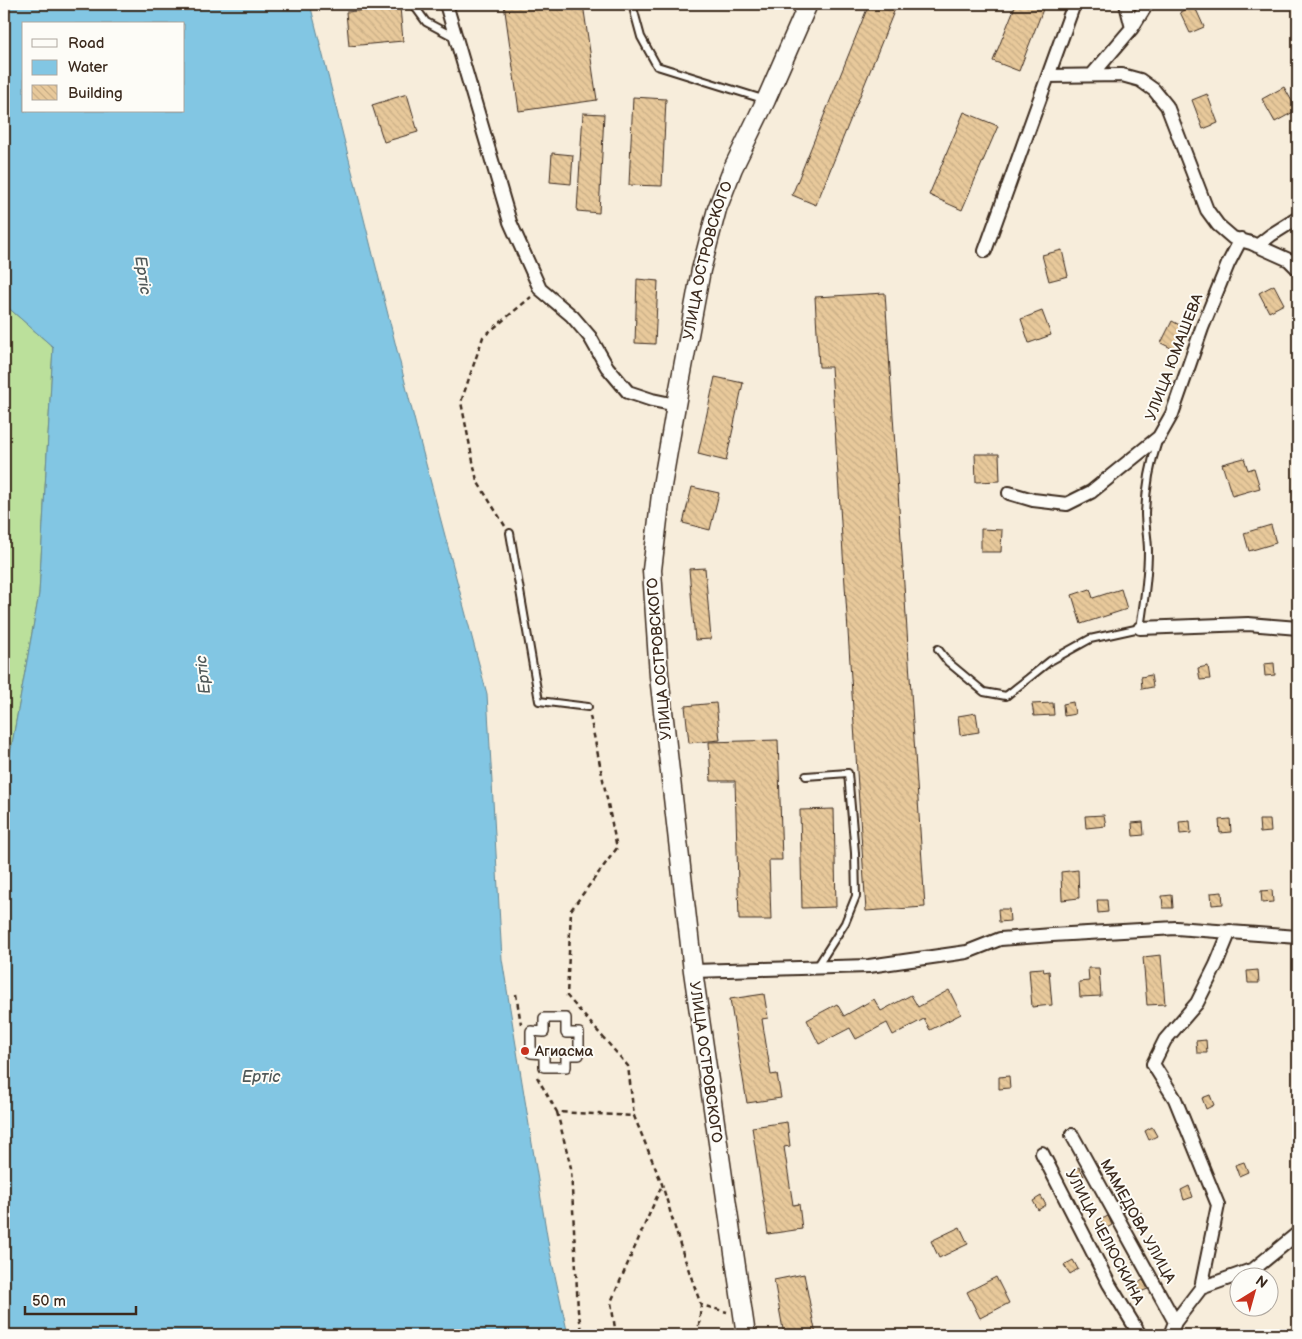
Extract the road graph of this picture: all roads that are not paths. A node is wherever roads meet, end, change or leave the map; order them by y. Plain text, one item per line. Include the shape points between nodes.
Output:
1 (413, 4) edge
2 (446, 4) edge
3 (632, 4) edge
4 (808, 4) edge
5 (1074, 4) edge
6 (1126, 4) edge
7 (1147, 4) edge
8 (1132, 28) junction
9 (457, 39) junction
10 (1092, 75) junction
11 (1048, 76) junction
12 (766, 100) junction
13 (1298, 218) edge
14 (1250, 242) junction
15 (985, 251) dead end
16 (1298, 269) edge
17 (676, 405) junction
18 (1159, 437) junction
19 (1009, 493) dead end
20 (510, 533) road end
21 (1140, 628) junction
22 (1298, 628) edge
23 (938, 649) dead end
24 (588, 707) road end
25 (806, 776) dead end
26 (1230, 931) junction
27 (1298, 937) edge
28 (817, 966) junction
29 (693, 971) junction
30 (566, 1055) joint
31 (1072, 1135) dead end
32 (1042, 1153) dead end
33 (1298, 1233) edge
34 (1201, 1288) junction
35 (1175, 1322) junction
36 (746, 1335) edge
37 (1140, 1335) edge
38 (1170, 1335) edge

1 - 9 lane via 426,22
2 - 9 street
3 - 12 lane via 640,37 657,66
4 - 12 main road, УЛИЦА ОСТРОВСКОГО
5 - 11 street
6 - 8 street
7 - 8 street
8 - 10 street
9 - 17 street via 510,222 540,289 572,316 590,337 607,367 628,392
10 - 11 street
10 - 14 street via 1122,75 1140,80 1154,90 1166,106 1207,210 1233,238
11 - 15 street
12 - 17 main road, УЛИЦА ОСТРОВСКОГО via 717,209 701,270
13 - 14 street via 1271,235
14 - 16 street via 1289,260
14 - 18 street, УЛИЦА ЮМАШЕВА via 1228,264 1172,414
17 - 29 main road, УЛИЦА ОСТРОВСКОГО via 652,570 659,676
18 - 19 street, УЛИЦА ЮМАШЕВА via 1091,492 1067,504
18 - 21 lane via 1148,482 1146,591
20 - 24 lane via 539,701
21 - 22 street via 1248,624
21 - 23 lane via 1090,639 1050,661 1006,696 984,692 948,662
25 - 28 lane via 848,773 855,853 856,896 845,923
26 - 27 street
26 - 28 street via 1176,928 1008,938 967,952 869,966
26 - 34 street via 1197,1003 1165,1040 1153,1064 1175,1099 1218,1205
28 - 29 street
29 - 36 main road, УЛИЦА ОСТРОВСКОГО
30 - 30 street via 566,1068 544,1067 544,1054 531,1054 531,1031 544,1032 544,1018 566,1018 566,1033 579,1033 579,1055
31 - 35 street, МАМЕДОВА УЛИЦА
32 - 37 street, УЛИЦА ЧЕЛЮСКИНА via 1109,1284
33 - 34 street via 1254,1269
34 - 35 street
35 - 38 street

